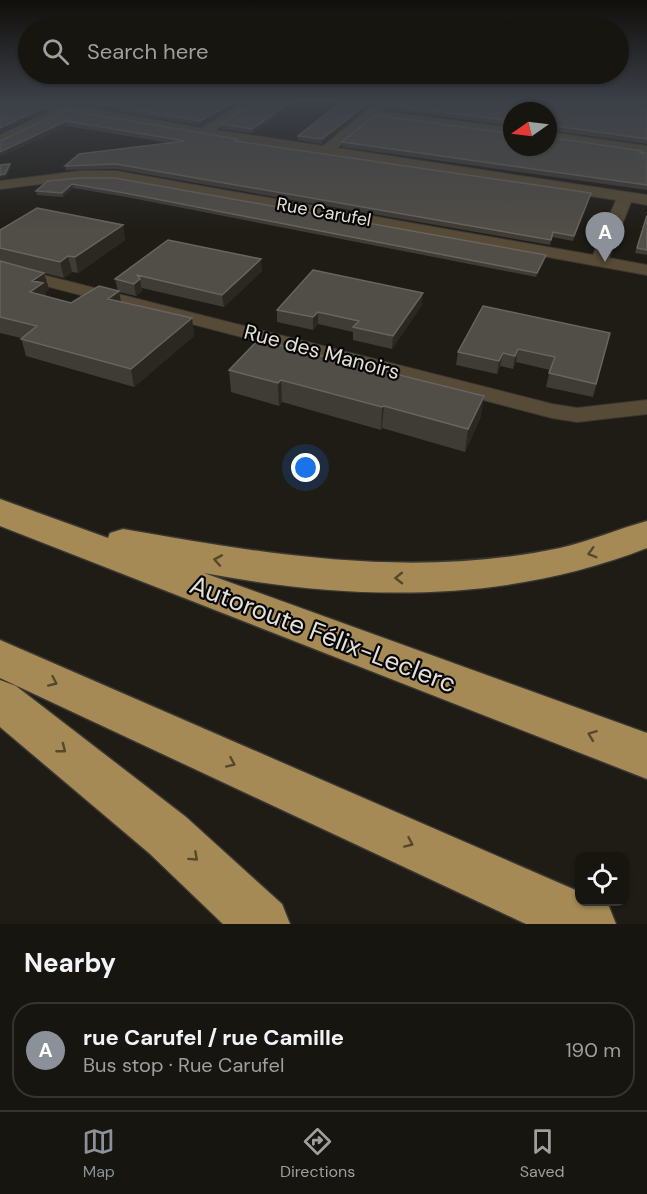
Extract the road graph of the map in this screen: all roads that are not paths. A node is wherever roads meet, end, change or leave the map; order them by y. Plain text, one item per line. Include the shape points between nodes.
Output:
1 (293, 145) edge
2 (333, 145) edge
3 (612, 145) edge
4 (327, 150) junction
5 (647, 150) edge
6 (0, 185) edge
7 (625, 197) junction
8 (647, 200) edge
9 (599, 261) junction
10 (0, 269) edge
11 (647, 270) edge
12 (647, 407) edge
13 (0, 512) edge
14 (44, 528) junction
15 (647, 534) edge
16 (0, 658) edge
17 (0, 700) edge
18 (647, 756) edge
19 (261, 924) edge
20 (588, 924) edge

1 - 4 street
2 - 4 street
3 - 5 street
4 - 7 street
6 - 9 street, Rue Carufel via 80,175 116,175
7 - 8 street
7 - 9 street
9 - 11 street, Rue Carufel
10 - 12 street, Rue des Manoirs via 552,411 577,415
13 - 14 highway, Autoroute Félix-Leclerc
15 -> 14 highway via 574,558 508,571 366,578 276,570
18 -> 14 highway, Autoroute Félix-Leclerc
16 -> 20 highway
17 -> 19 highway via 157,825

